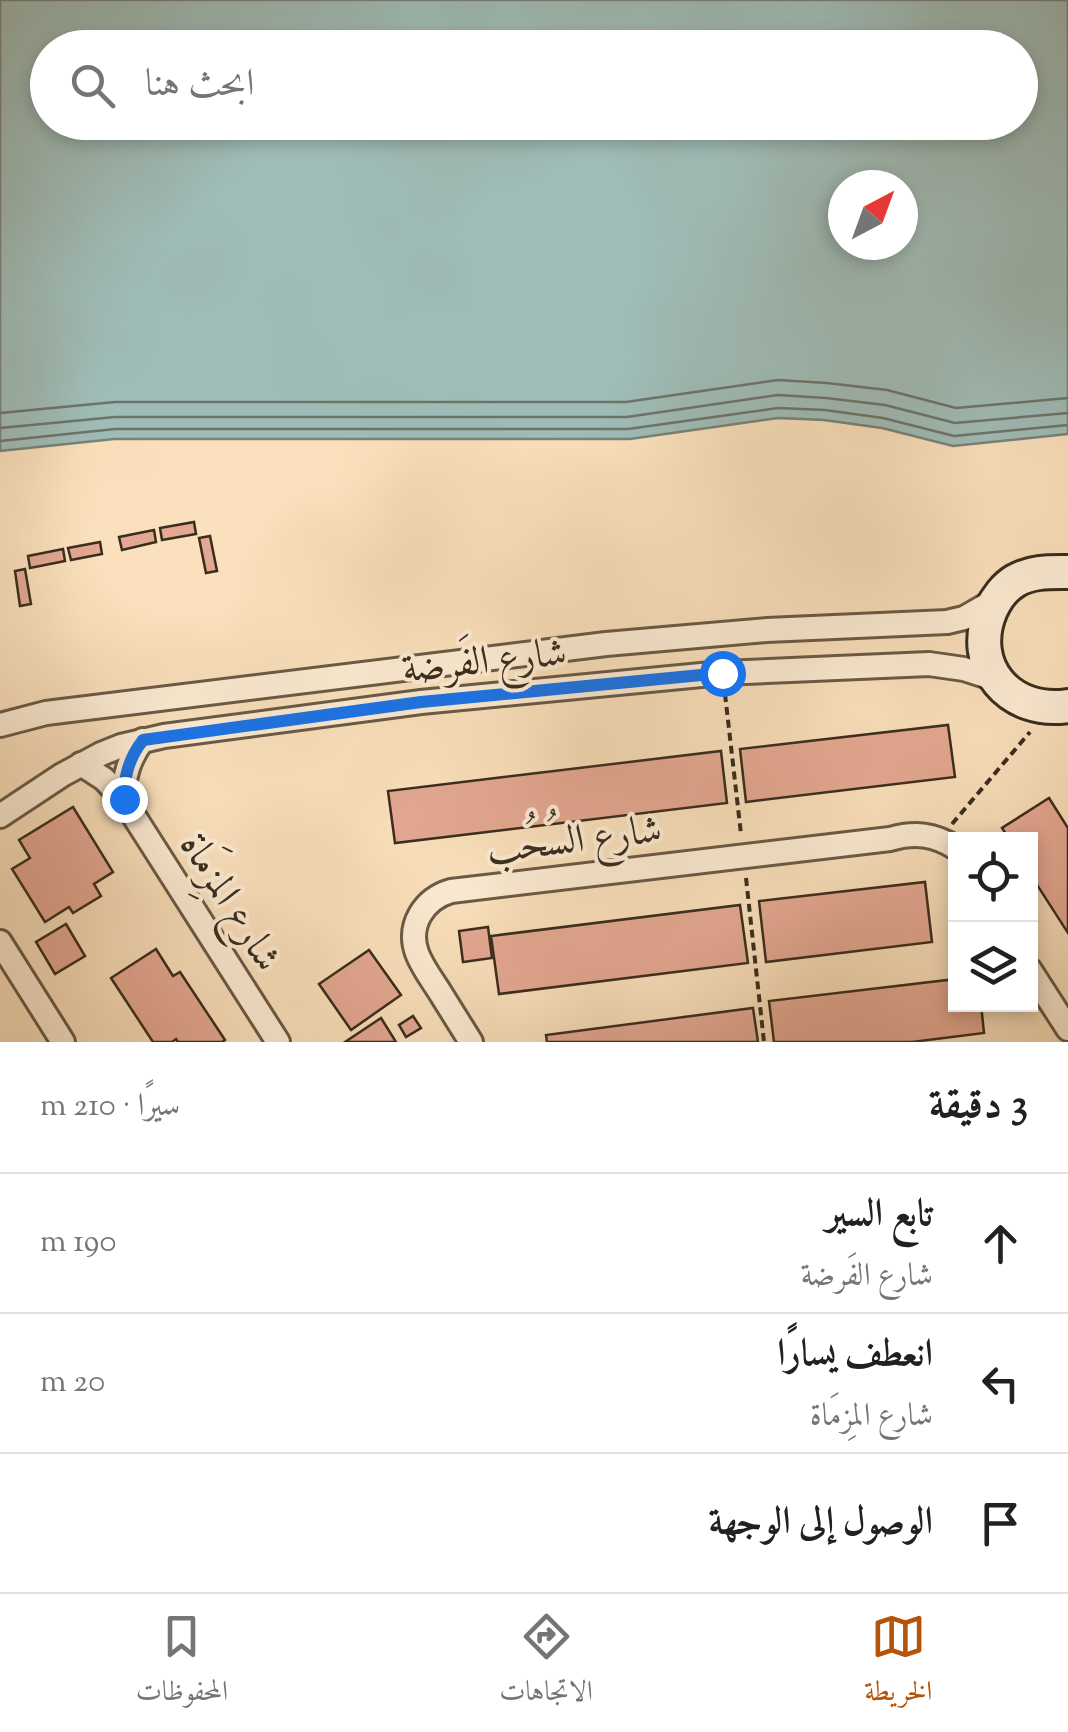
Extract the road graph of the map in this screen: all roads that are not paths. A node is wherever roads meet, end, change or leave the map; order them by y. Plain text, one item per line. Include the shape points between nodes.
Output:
1 (1068, 572) edge
2 (995, 600) junction
3 (995, 679) junction
4 (1062, 712) edge
5 (0, 725) edge
6 (143, 740) junction
7 (80, 764) junction
8 (124, 799) junction
9 (0, 816) edge
10 (890, 838) junction
11 (948, 844) edge
12 (948, 860) edge
13 (0, 942) edge
14 (1038, 982) edge
15 (1068, 1029) edge
16 (63, 1042) edge
17 (278, 1042) edge
18 (470, 1042) edge

1 - 2 street via 1015,581
2 - 3 street via 984,626 984,653
2 - 5 street, شارع الفَرضة via 947,622 606,644 46,713
3 - 4 street via 1029,704
3 - 6 street, شارع الفَرضة via 929,664 722,673 421,702
6 - 7 street, شارع الفَرضة
6 - 8 street via 129,762
7 - 8 street, شارع المِزمَاة
7 - 9 street, شارع الفَرضة
8 - 17 street, شارع المِزمَاة
10 - 11 street, شارع السُحُب via 923,834
10 - 12 street, شارع السُحُب
10 - 18 street, شارع السُحُب via 441,894 419,914 414,942
13 - 16 street
14 - 15 street

